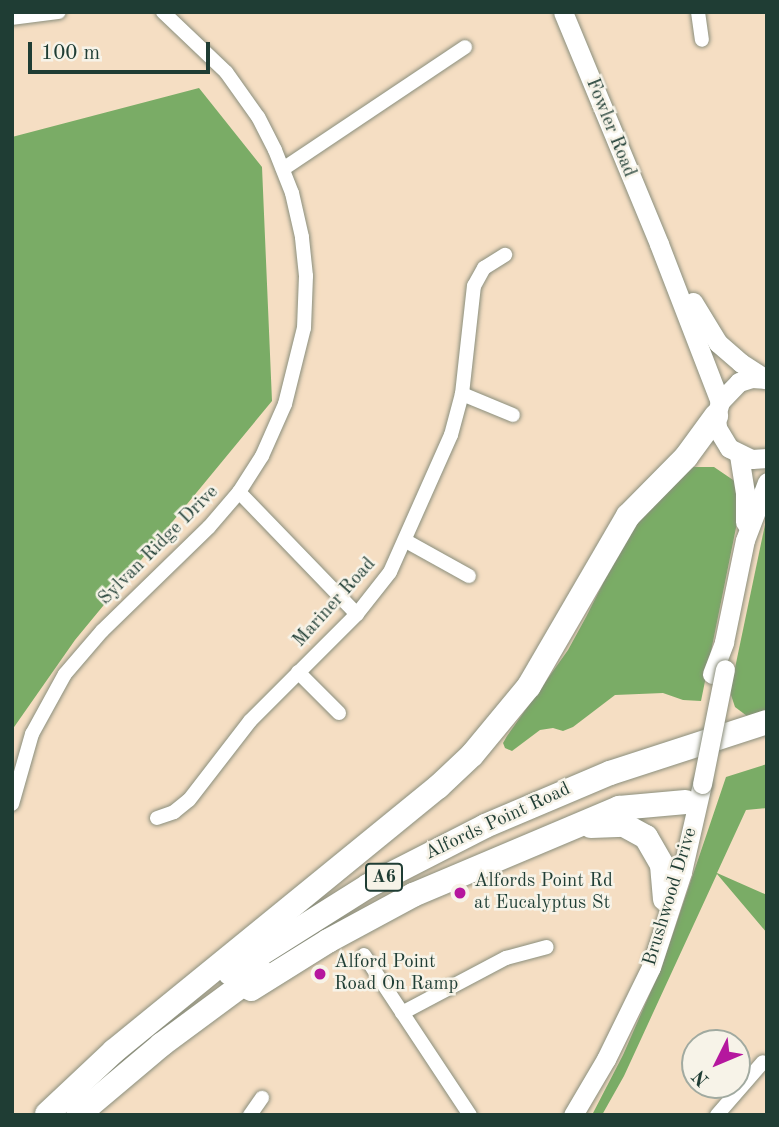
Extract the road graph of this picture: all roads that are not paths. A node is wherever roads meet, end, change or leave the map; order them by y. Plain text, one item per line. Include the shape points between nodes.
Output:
1 (59, 12) edge
2 (163, 12) edge
3 (563, 12) edge
4 (698, 12) edge
5 (12, 19) edge
6 (702, 40) dead end
7 (465, 47) dead end
8 (284, 169) junction
9 (659, 244) junction
10 (505, 256) dead end
11 (766, 379) edge
12 (462, 394) junction
13 (718, 409) junction
14 (513, 415) dead end
15 (739, 455) junction
16 (767, 458) edge
17 (767, 482) edge
18 (239, 492) junction
19 (744, 540) junction
20 (406, 541) junction
21 (469, 576) dead end
22 (357, 614) junction
23 (298, 672) junction
24 (339, 713) dead end
25 (767, 722) edge
26 (767, 735) edge
27 (694, 792) junction
28 (12, 804) edge
29 (157, 818) dead end
30 (565, 833) junction
31 (665, 898) junction
32 (547, 947) dead end
33 (364, 955) dead end
34 (634, 998) junction
35 (402, 1013) junction
36 (763, 1062) dead end
37 (262, 1098) dead end
38 (465, 1113) edge
39 (47, 1115) edge
40 (80, 1115) edge
41 (250, 1115) edge
42 (576, 1115) edge
43 (717, 1115) edge

1 - 5 street
2 - 8 street, Sylvan Ridge Drive via 226,72 258,117
3 - 9 street, Fowler Road
4 - 6 street
7 - 8 street
8 - 18 street, Sylvan Ridge Drive via 302,237 304,328 278,424
9 - 11 street, Fowler Road via 718,343
9 - 13 street, Fowler Road
10 - 12 street, Mariner Road via 484,268 474,286
11 - 13 street via 739,382
12 - 14 street
12 - 20 street, Mariner Road via 445,451
13 - 15 street, Fowler Road via 722,439
13 - 39 highway via 686,457 628,516 529,686 472,755 114,1051
15 - 16 street
15 - 19 street, Brushwood Drive via 746,492
17 - 19 street, Brushwood Drive
18 - 22 street
18 - 28 street, Sylvan Ridge Drive via 65,674 32,734
19 - 27 street, Brushwood Drive
20 - 21 street
20 - 22 street, Mariner Road via 390,572
22 - 23 street, Mariner Road
23 - 24 street
23 - 29 street, Mariner Road via 243,729 189,800
25 - 39 highway, Alfords Point Road / A6 via 576,787 386,875 220,980
26 - 40 highway, Alfords Point Road / A6 via 601,790 414,877 320,932 221,999
27 - 30 highway via 619,808
27 - 31 street, Brushwood Drive
27 - 34 street, Brushwood Drive via 670,915 644,984
30 - 31 highway via 606,823 639,832 659,857
30 - 40 highway via 413,895 328,940 225,1007
31 - 34 street, Brushwood Drive
32 - 35 street via 506,958
33 - 35 street
34 - 42 street, Brushwood Drive
35 - 38 street
36 - 43 street
37 - 41 street

